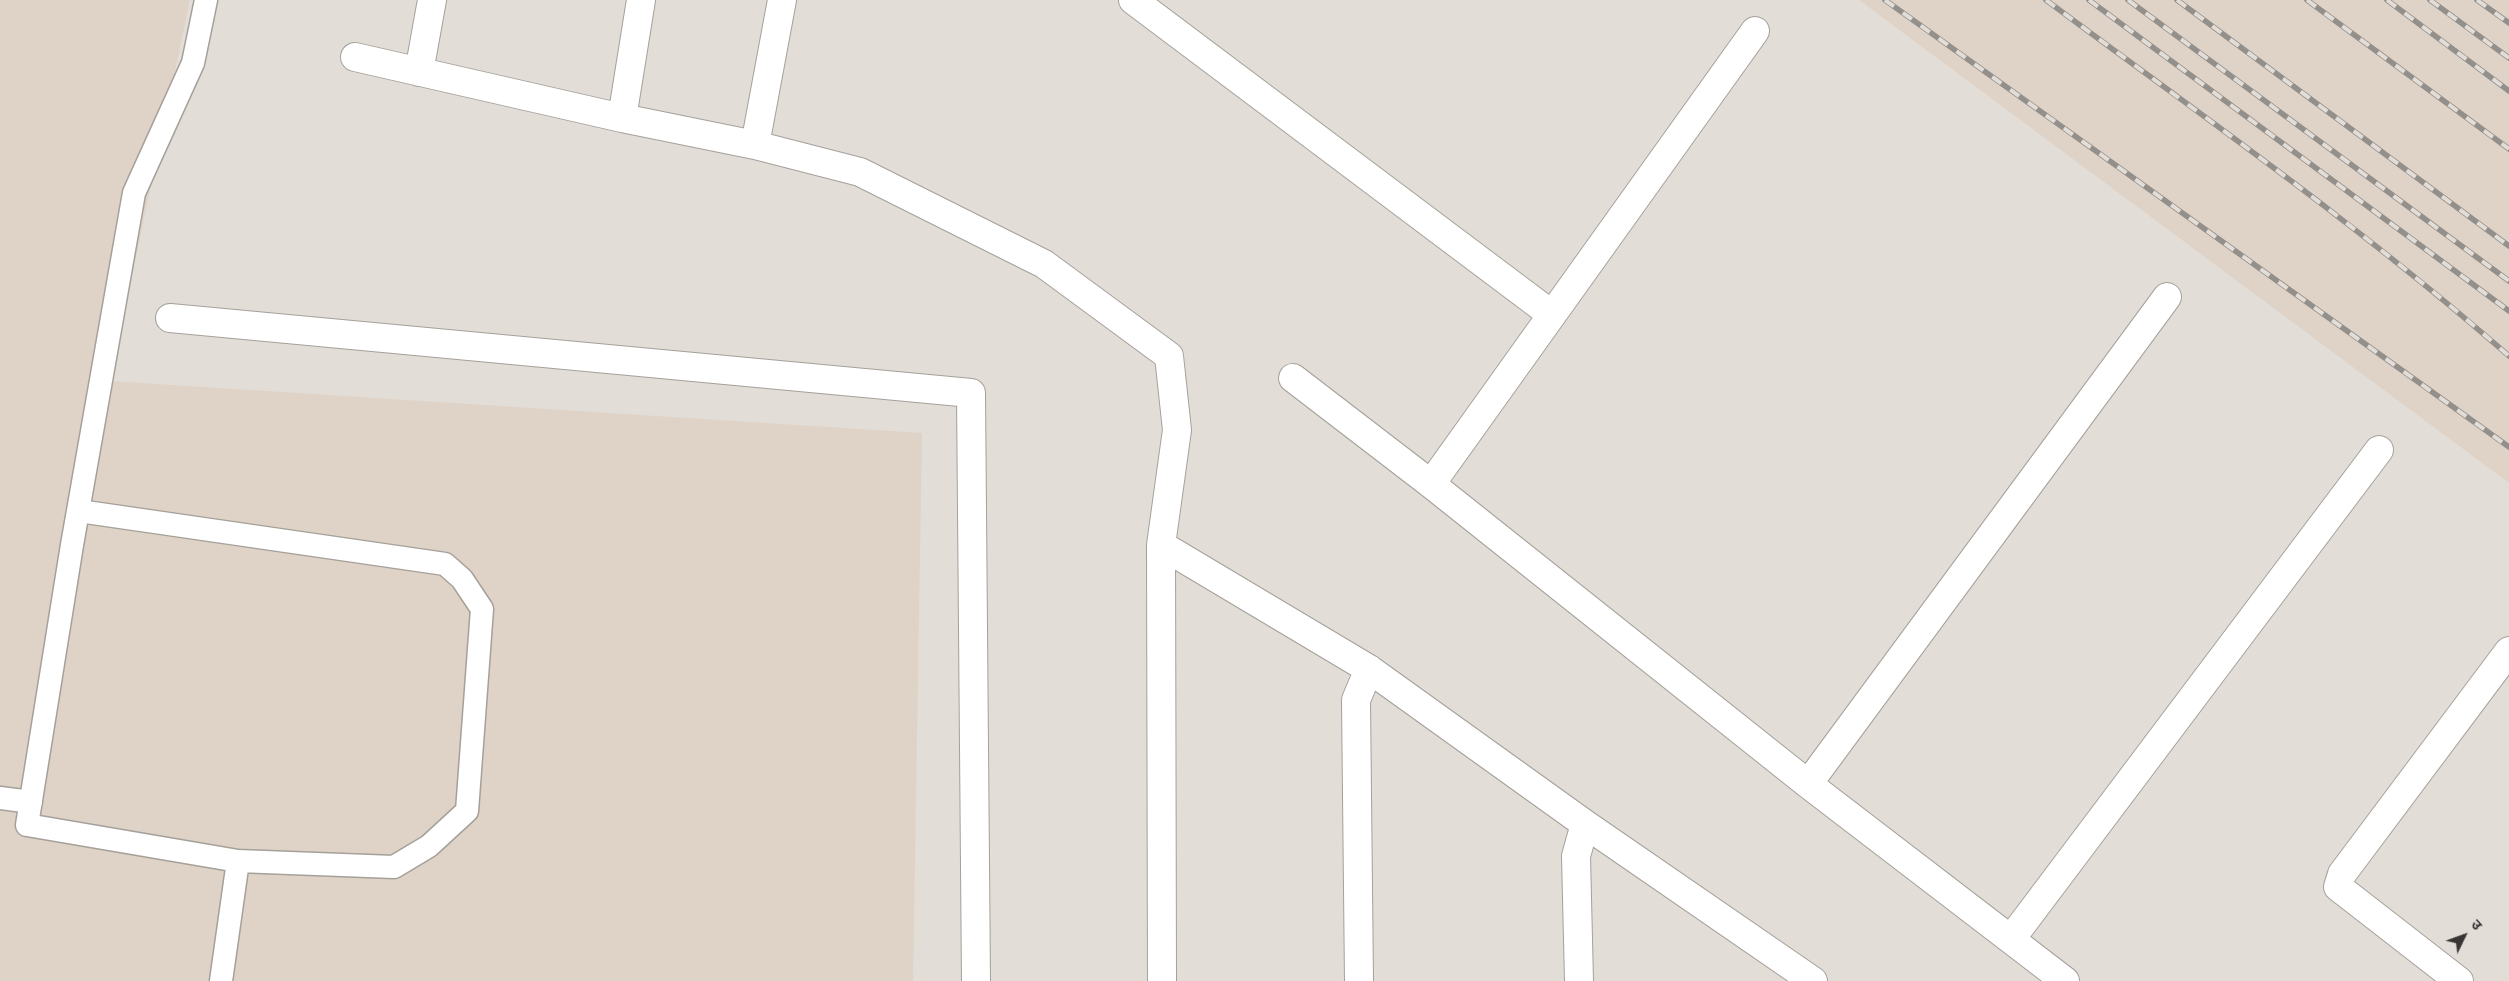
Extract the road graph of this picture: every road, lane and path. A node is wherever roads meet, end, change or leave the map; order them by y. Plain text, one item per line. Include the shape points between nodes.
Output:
1 (206, 0) edge
2 (432, 0) edge
3 (641, 0) edge
4 (782, 0) edge
5 (1134, 0) edge
6 (1754, 31) dead end
7 (355, 57) dead end
8 (419, 72) junction
9 (622, 118) junction
10 (755, 145) junction
11 (2166, 297) dead end
12 (1551, 314) junction
13 (170, 318) dead end
14 (1293, 378) dead end
15 (2379, 450) dead end
16 (1431, 484) junction
17 (78, 510) junction
18 (1161, 545) junction
19 (2509, 651) edge
20 (1369, 669) junction
21 (1808, 784) junction
22 (0, 798) edge
23 (30, 802) junction
24 (1585, 824) junction
25 (238, 861) junction
26 (2011, 939) junction
27 (221, 981) edge
28 (976, 981) edge
29 (1162, 981) edge
30 (1359, 981) edge
31 (1579, 981) edge
32 (1813, 981) edge
33 (2065, 981) edge
34 (2458, 981) edge

1 - 17 lane via 193,63 134,193
2 - 8 street
3 - 9 street
4 - 10 street
5 - 12 street
6 - 12 street
7 - 8 street
8 - 9 street
9 - 10 street
10 - 18 street via 860,172 1044,264 1169,356 1177,430
11 - 21 street
12 - 16 street
13 - 28 street via 971,393
14 - 16 street
15 - 26 street
16 - 21 street
17 - 23 lane
17 - 25 lane via 445,564 462,580 482,609 467,811 429,846 394,867
18 - 20 street
18 - 29 street
19 - 34 street via 2342,874 2338,887
20 - 24 street
20 - 30 street via 1356,700
21 - 26 street
22 - 23 lane
23 - 25 lane via 27,825
24 - 31 street via 1576,856
24 - 32 street
25 - 27 lane
26 - 33 street

